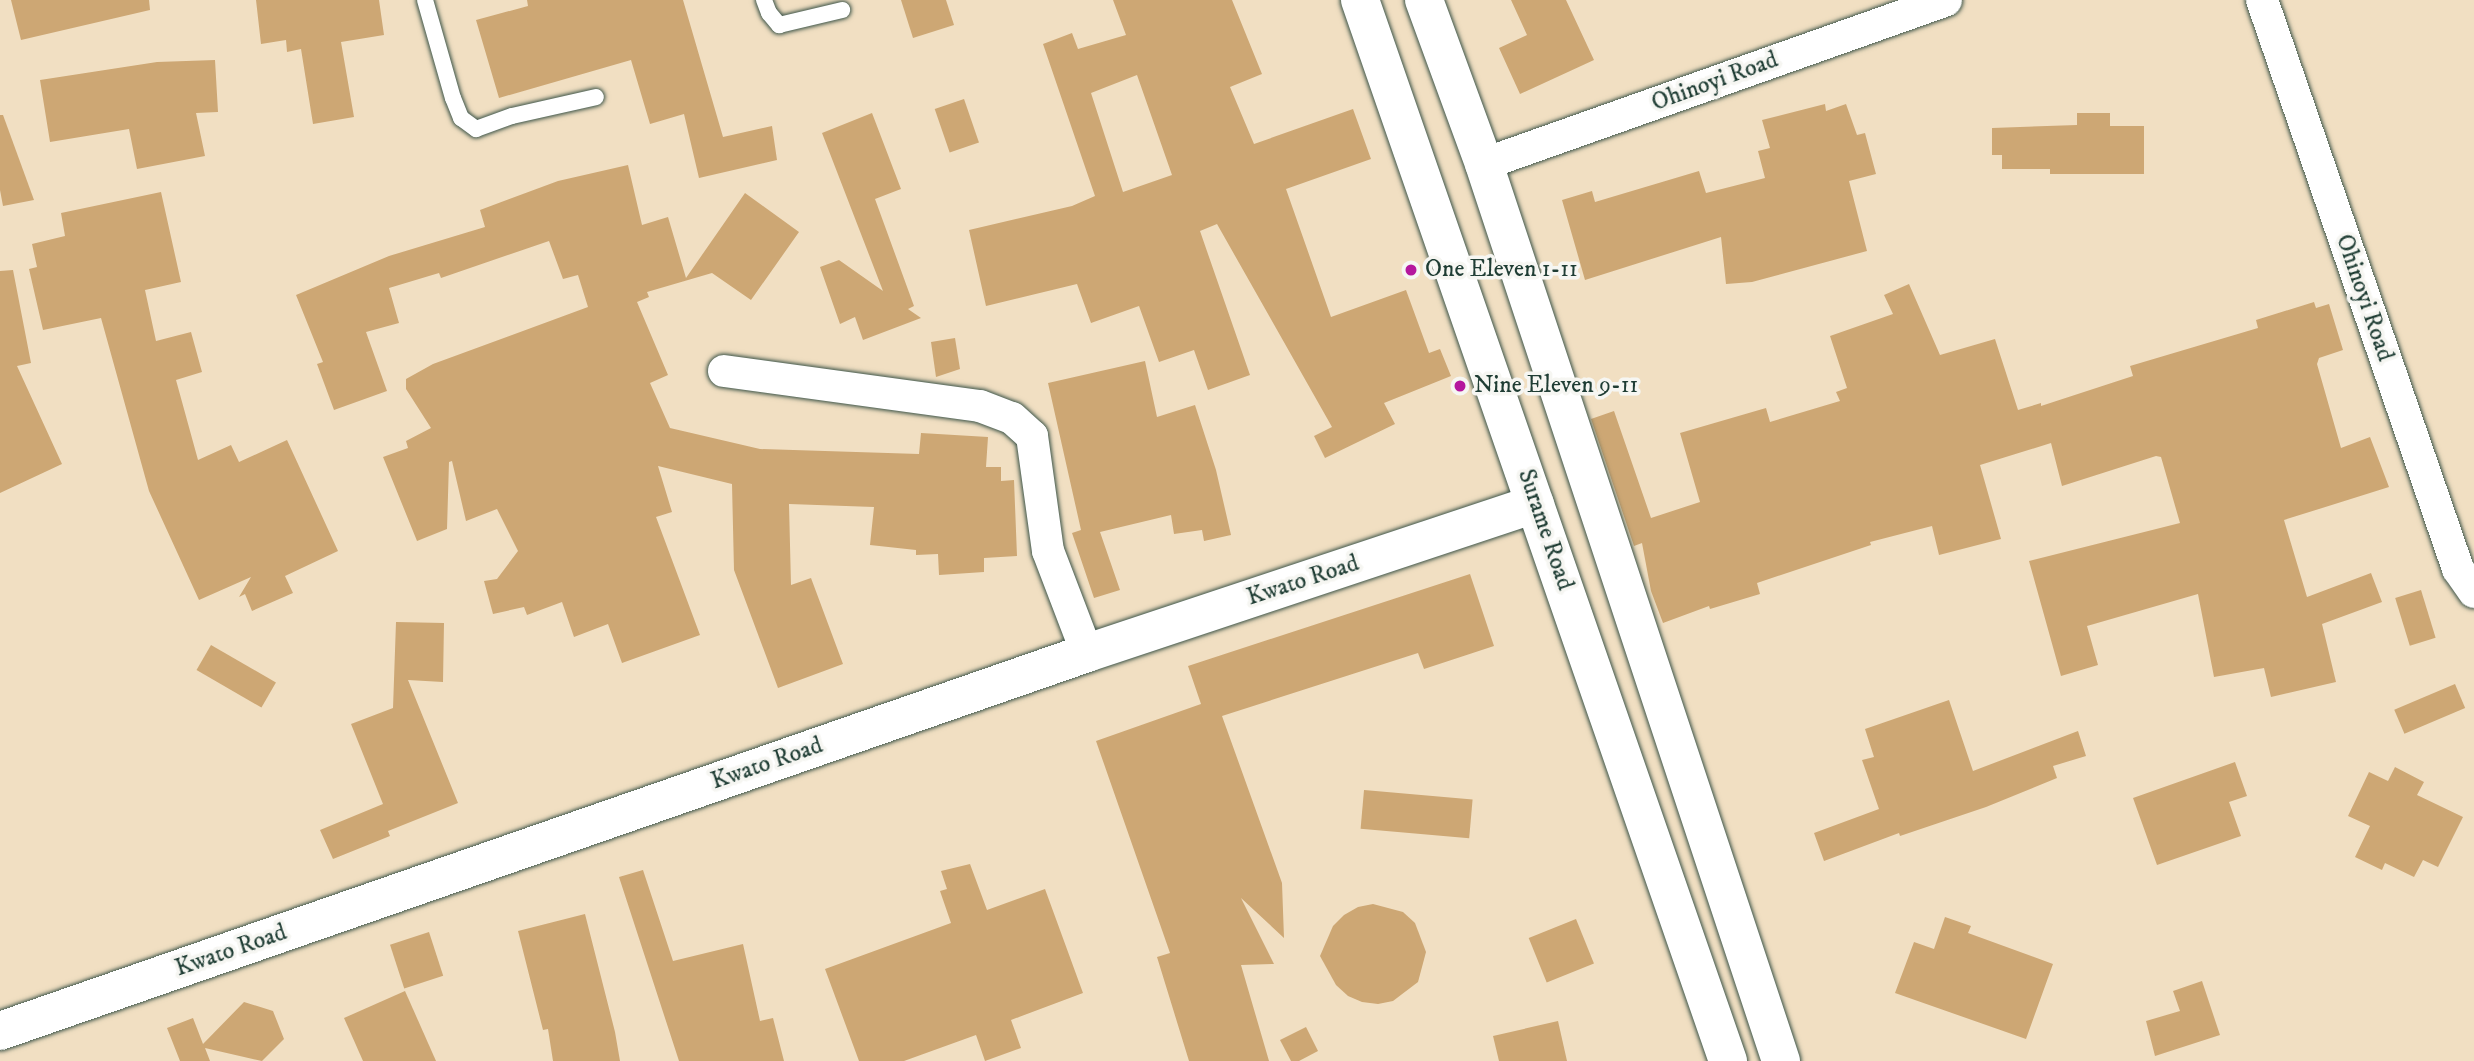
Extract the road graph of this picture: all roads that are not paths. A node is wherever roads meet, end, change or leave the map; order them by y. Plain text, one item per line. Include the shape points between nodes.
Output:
1 (425, 0) edge
2 (764, 0) edge
3 (1360, 0) edge
4 (1424, 0) edge
5 (1946, 0) edge
6 (2262, 0) edge
7 (842, 9) dead end
8 (596, 97) dead end
9 (1483, 164) junction
10 (724, 372) dead end
11 (1535, 504) junction
12 (2474, 592) edge
13 (1087, 653) junction
14 (0, 1031) edge
15 (1728, 1061) edge
16 (1781, 1061) edge

1 - 8 lane via 453,98 461,118 476,130
2 - 7 lane via 779,25
3 - 11 street, Surame Road
4 - 9 street
5 - 9 street, Ohinoyi Road
6 - 12 street, Ohinoyi Road via 2458,569
9 - 16 street
10 - 13 street via 980,405 1012,418 1032,436 1048,551
11 - 13 street, Kwato Road
11 - 15 street, Surame Road
13 - 14 street, Kwato Road

